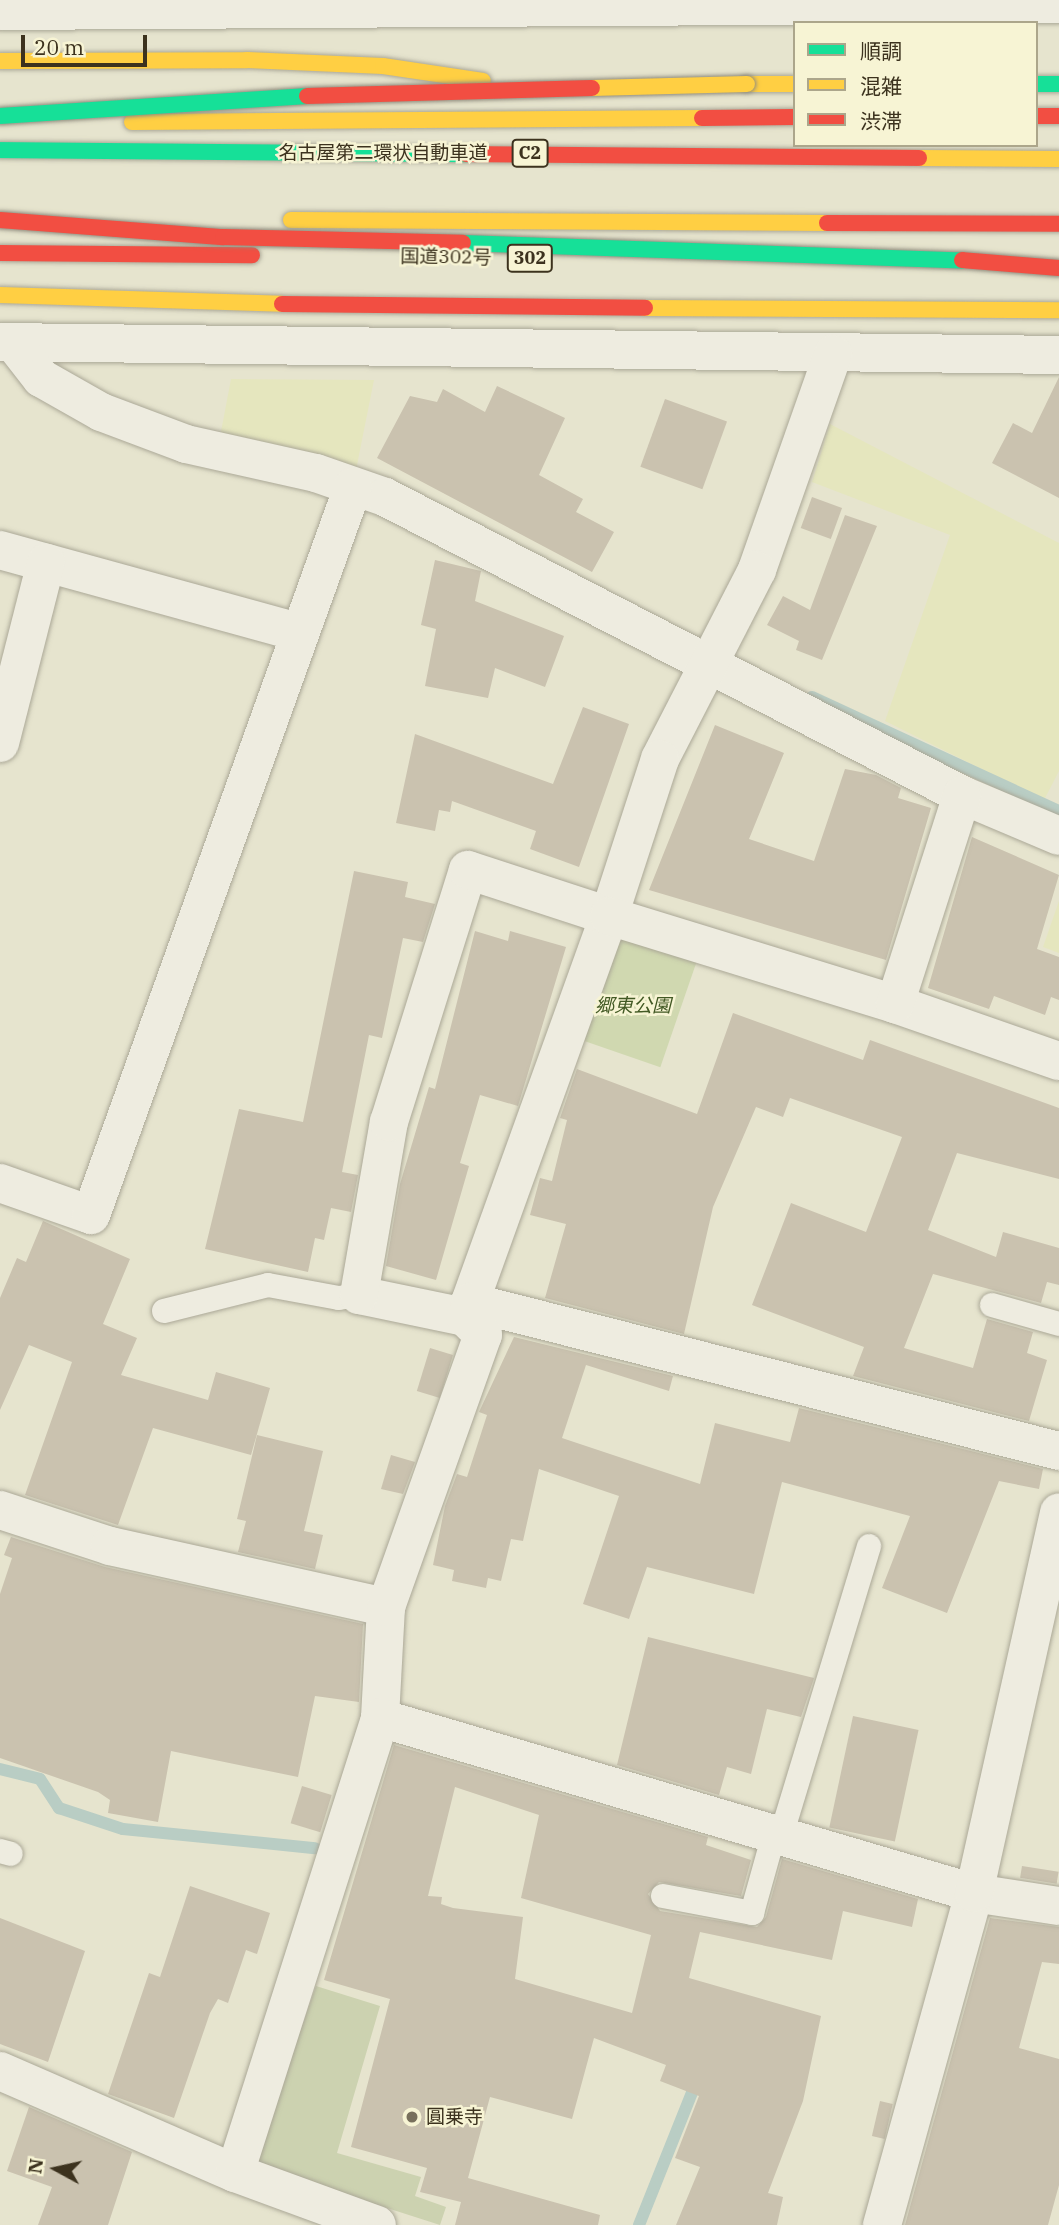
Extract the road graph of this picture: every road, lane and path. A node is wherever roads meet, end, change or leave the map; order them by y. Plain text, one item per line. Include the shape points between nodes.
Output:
1 (1059, 4) edge
2 (0, 11) edge
3 (0, 61) edge
4 (793, 84) edge
5 (1038, 84) edge
6 (1059, 84) edge
7 (0, 116) edge
8 (1038, 116) edge
9 (1059, 116) edge
10 (728, 117) junction
11 (793, 117) edge
12 (0, 122) edge
13 (0, 150) edge
14 (1059, 159) edge
15 (0, 219) edge
16 (1059, 225) edge
17 (0, 253) edge
18 (1059, 266) edge
19 (0, 295) edge
20 (1059, 310) edge
21 (6, 342) edge
22 (833, 354) junction
23 (1059, 355) edge
24 (353, 487) junction
25 (0, 550) edge
26 (46, 562) junction
27 (298, 632) junction
28 (707, 660) junction
29 (0, 743) edge
30 (962, 795) junction
31 (1059, 836) edge
32 (609, 916) junction
33 (895, 1004) junction
34 (1059, 1061) edge
35 (0, 1183) edge
36 (359, 1295) junction
37 (992, 1305) dead end
38 (468, 1310) junction
39 (164, 1311) dead end
40 (1059, 1324) edge
41 (1059, 1451) edge
42 (0, 1510) edge
43 (1059, 1512) edge
44 (869, 1546) dead end
45 (386, 1607) junction
46 (380, 1718) junction
47 (778, 1835) junction
48 (974, 1893) junction
49 (663, 1896) dead end
50 (1059, 1906) edge
51 (0, 2071) edge
52 (235, 2173) junction
53 (377, 2225) edge
54 (882, 2225) edge

1 - 2 street
3 - 10 highway via 383,66
4 - 7 highway, bridge via 279,96
5 - 6 highway
8 - 9 highway
10 - 11 highway
10 - 12 highway
13 - 14 highway, 名古屋第二環状自動車道 / C2
15 - 16 highway, bridge
15 - 18 highway, bridge via 223,237 887,254
17 - 18 highway, 国道302号 / 302
19 - 20 highway via 357,307
21 - 22 street
21 - 24 street via 41,378 101,412 186,444
22 - 23 street
22 - 28 street via 757,570
24 - 27 street
24 - 28 street
25 - 26 street
26 - 27 street
26 - 29 street
27 - 35 street via 91,1215
28 - 30 street
28 - 32 street via 660,759
30 - 31 street
30 - 33 street
32 - 33 street
32 - 36 street via 468,870 389,1122
32 - 38 street
33 - 34 street
36 - 38 street
36 - 39 lane via 339,1298 268,1285
37 - 40 lane
38 - 41 street
38 - 45 street via 483,1335
42 - 45 street via 110,1546
43 - 48 street
44 - 47 lane
45 - 46 street
46 - 47 street
46 - 52 street
47 - 48 street
47 - 49 lane via 752,1913
48 - 50 street
48 - 54 street
51 - 52 street
52 - 53 street

